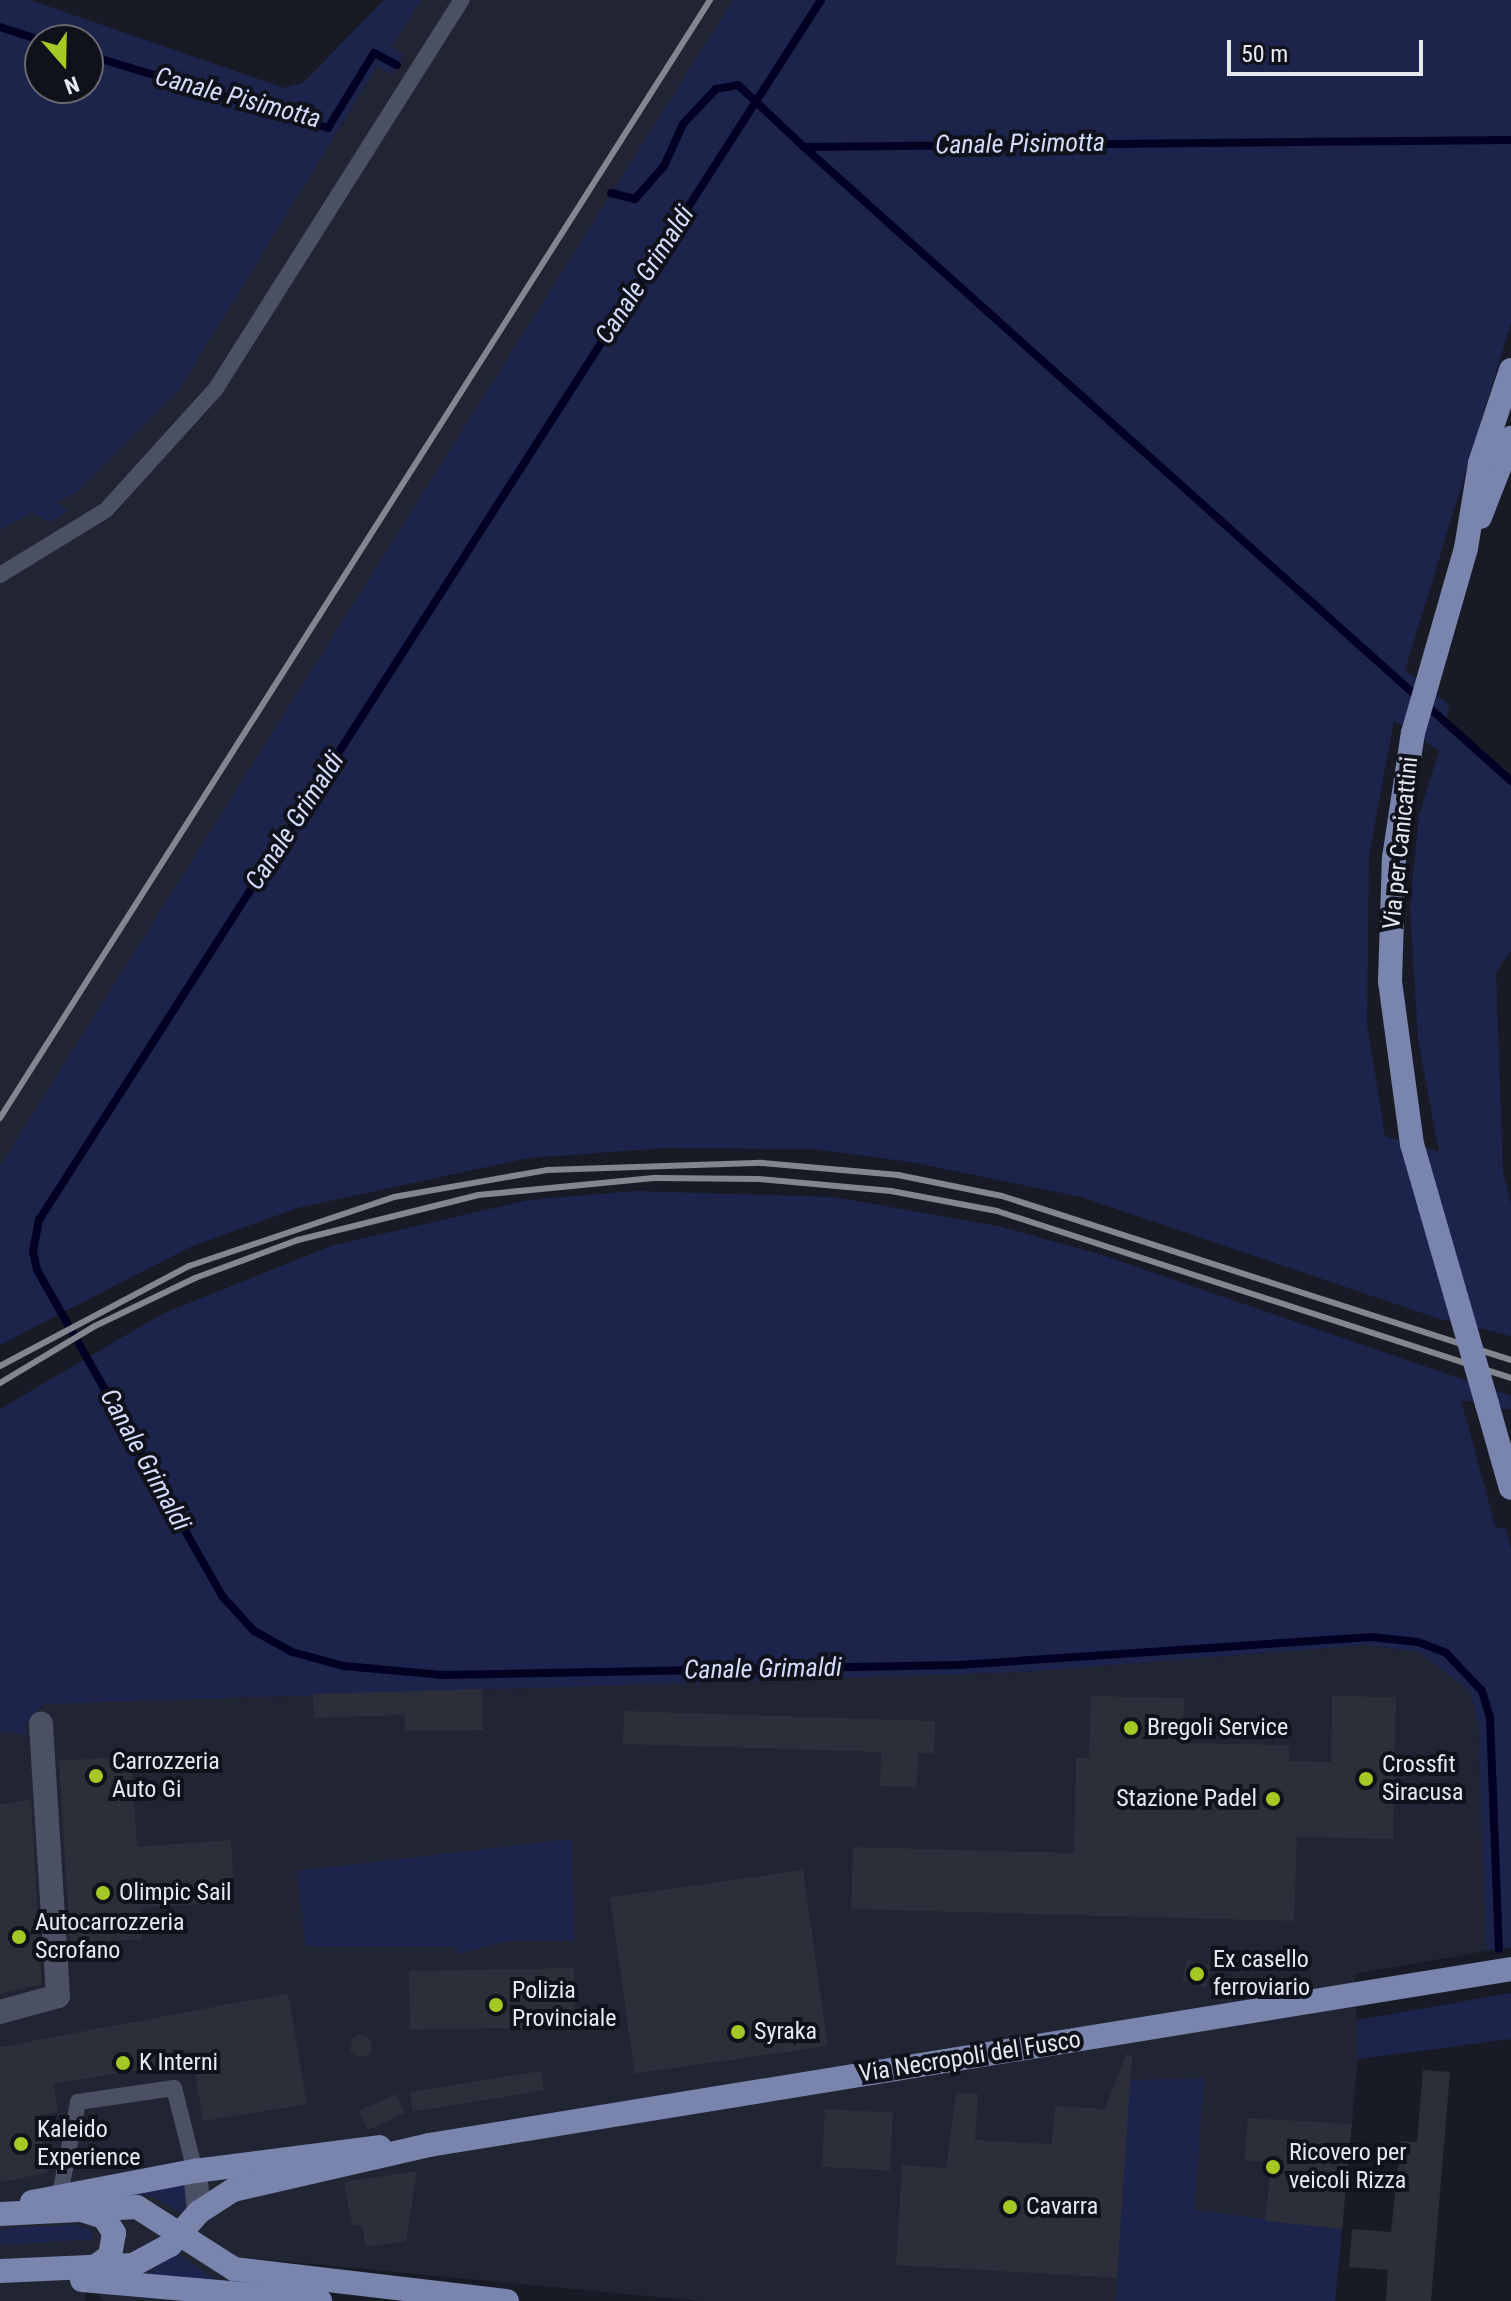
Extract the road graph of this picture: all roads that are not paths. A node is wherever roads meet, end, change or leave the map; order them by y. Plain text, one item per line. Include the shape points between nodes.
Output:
1 (462, 0) edge
2 (1511, 370) edge
3 (1511, 438) edge
4 (1466, 548) junction
5 (0, 575) edge
6 (1511, 1488) edge
7 (41, 1724) dead end
8 (1511, 1969) edge
9 (0, 2012) edge
10 (429, 2145) junction
11 (195, 2171) junction
12 (70, 2202) junction
13 (0, 2212) edge
14 (199, 2212) junction
15 (181, 2230) junction
16 (206, 2251) junction
17 (95, 2267) junction
18 (0, 2271) edge
19 (320, 2301) edge
20 (507, 2301) edge

1 - 5 lane via 215,390 106,510
2 - 4 main road via 1480,463
3 - 4 main road
4 - 6 main road, Via per Canicattini, bridge via 1413,733 1390,923 1400,1082 1412,1144
7 - 9 street via 58,1996
8 - 10 main road, Via Necropoli del Fusco
10 - 11 main road via 333,2149
10 - 14 main road via 255,2182
11 - 12 main road
11 - 12 lane via 174,2088 78,2102
11 - 14 street
12 - 13 main road
12 - 15 main road via 137,2207
12 - 17 main road via 104,2217 114,2233 110,2256
14 - 15 main road
14 - 16 main road
15 - 16 main road
15 - 17 main road via 151,2258
16 - 20 main road via 234,2269
17 - 18 main road
18 - 19 main road

